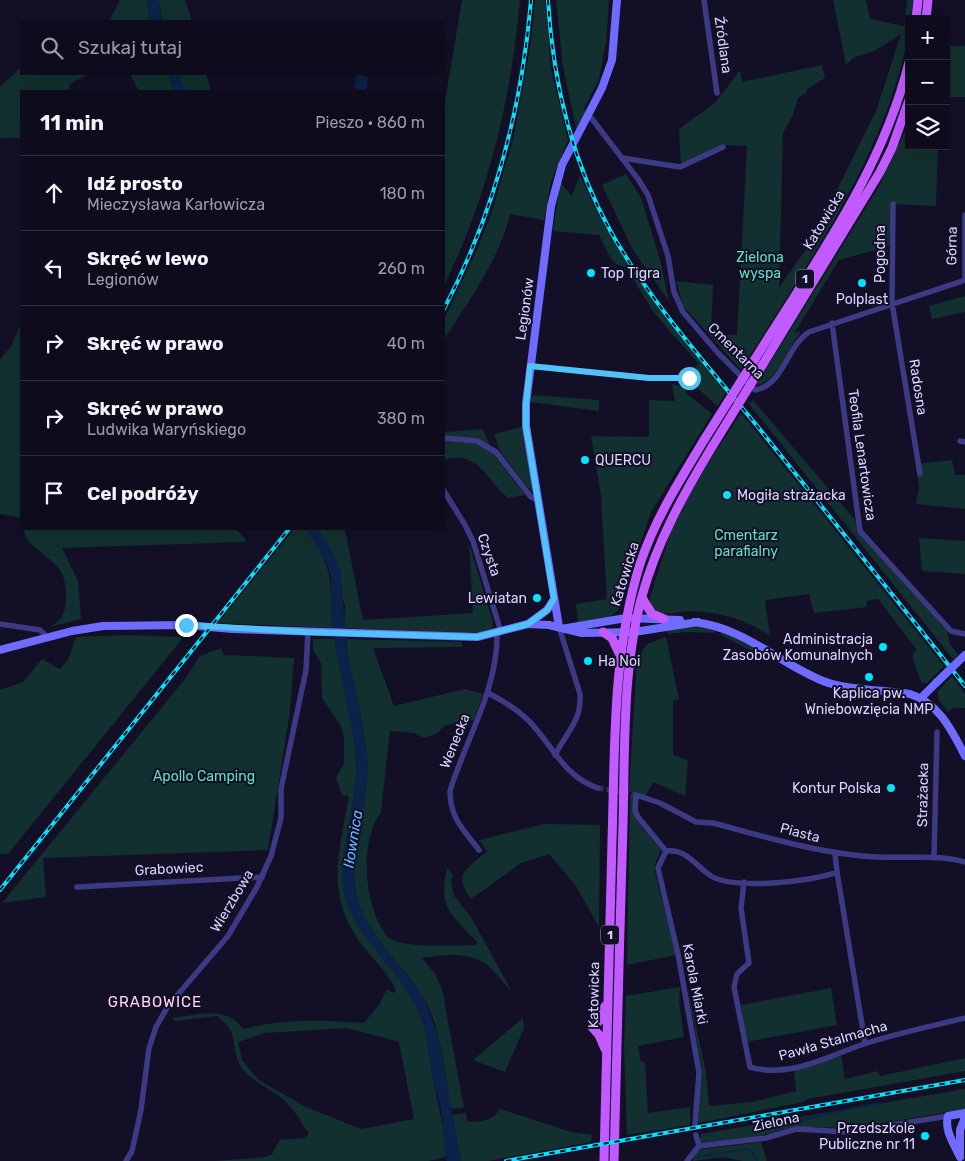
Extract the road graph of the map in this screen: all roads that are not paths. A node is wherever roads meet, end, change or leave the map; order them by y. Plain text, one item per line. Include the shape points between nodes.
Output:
1 (617, 0) edge
2 (704, 0) edge
3 (918, 0) edge
4 (928, 0) edge
5 (916, 15) edge
6 (926, 15) edge
7 (905, 75) edge
8 (717, 94) dead end
9 (907, 105) edge
10 (589, 115) junction
11 (723, 147) dead end
12 (622, 158) junction
13 (893, 204) dead end
14 (965, 215) edge
15 (965, 276) edge
16 (965, 280) edge
17 (892, 303) junction
18 (832, 323) junction
19 (530, 366) junction
20 (689, 378) dead end
21 (445, 438) edge
22 (920, 474) dead end
23 (445, 493) edge
24 (539, 501) junction
25 (642, 598) junction
26 (554, 599) junction
27 (626, 618) junction
28 (637, 618) junction
29 (664, 619) junction
30 (698, 622) junction
31 (0, 624) edge
32 (528, 624) junction
33 (561, 628) junction
34 (308, 632) junction
35 (603, 632) junction
36 (623, 632) junction
37 (634, 632) junction
38 (499, 633) junction
39 (965, 634) edge
40 (48, 637) junction
41 (0, 650) edge
42 (619, 653) junction
43 (965, 655) edge
44 (488, 693) junction
45 (922, 698) junction
46 (936, 732) dead end
47 (556, 755) junction
48 (965, 756) edge
49 (598, 788) tunnel mouth
50 (479, 850) dead end
51 (666, 851) junction
52 (835, 854) junction
53 (934, 858) junction
54 (965, 862) edge
55 (837, 872) junction
56 (262, 877) junction
57 (744, 882) junction
58 (77, 887) dead end
59 (608, 996) junction
60 (965, 1018) edge
61 (865, 1043) junction
62 (607, 1053) junction
63 (965, 1113) edge
64 (950, 1116) junction
65 (965, 1117) edge
66 (695, 1125) dead end
67 (960, 1130) junction
68 (696, 1134) dead end
69 (699, 1146) junction
70 (960, 1159) edge
71 (126, 1161) edge
72 (604, 1161) edge
73 (614, 1161) edge
74 (687, 1161) edge

1 - 10 street, Legionów via 612,60
2 - 8 street, Źródlana
3 - 5 main road
4 - 6 main road
7 - 27 main road, Katowicka / 1, bridge via 886,134 868,172 657,522 641,562
9 - 25 main road, Katowicka / 1, bridge via 880,172 674,512 651,566
10 - 12 street, Cmentarna
10 - 19 street, Legionów via 562,165 551,206
11 - 12 street via 680,167
12 - 18 street, Cmentarna via 648,195 668,256 674,292 683,312 755,390 772,383 800,338
13 - 17 street, Pogodna
14 - 15 street, Górna
16 - 17 street, Cmentarna
17 - 18 street, Cmentarna
17 - 22 street, Radosna
18 - 39 street, Teofila Lenartowicza via 860,531 951,631
19 - 20 street via 649,378
19 - 24 street, Legionów via 526,426
21 - 24 street via 478,441 496,452 531,497
23 - 38 street, Czysta via 473,541
24 - 26 street, Legionów
25 - 28 main road, Katowicka / 1
25 - 29 main road via 652,614
26 - 32 street via 547,610
26 - 33 street, Legionów
27 - 28 street
27 - 33 street
27 - 36 main road, Katowicka / 1
28 - 29 street
28 - 37 main road, Katowicka / 1
29 - 30 street
30 - 37 street
30 - 45 street via 719,625 736,633 825,682
31 - 40 street via 40,630
32 - 33 street
32 - 38 street
33 - 35 street via 576,632
33 - 47 street via 581,703 580,713
34 - 38 street via 477,637
34 - 40 street via 135,625 103,626
34 - 56 street, Wierzbowa via 306,670 281,789 281,818
35 - 36 street
35 - 42 main road via 612,638
36 - 37 street
36 - 42 main road, Katowicka / 1
37 - 73 main road, Katowicka / 1 via 629,668 625,770
38 - 44 street, Wenecka
40 - 41 street
42 - 59 main road, Katowicka / 1
43 - 45 street, bridge
44 - 47 street via 505,701 527,719
44 - 50 street, Wenecka via 450,791 453,816
45 - 48 street via 942,716
46 - 53 street, Strażacka
47 - 49 street via 582,782
51 - 52 street, Piasta via 638,817 636,795 660,803 696,822 713,823
51 - 57 street via 674,850 685,855 712,876
51 - 66 street, Karola Miarki via 658,868 678,954 699,1072
52 - 53 street, Piasta
52 - 55 street
53 - 54 street, Piasta
55 - 57 street via 822,878 773,884
55 - 61 street
56 - 58 street, Grabowiec
56 - 71 street, Wierzbowa via 228,936 168,1006 156,1027 149,1048 132,1151
57 - 61 street, Pawła Stalmacha via 741,914 749,963 737,974 734,987 750,1067 767,1071 794,1068
59 - 62 main road, Katowicka / 1
59 - 62 main road via 600,1020 592,1027
60 - 61 street, Pawła Stalmacha
62 - 72 main road, Katowicka / 1
63 - 64 street
64 - 67 street
64 - 69 street, Zielona via 849,1132 796,1128 766,1138
64 - 70 street via 947,1128
65 - 67 street
67 - 70 street
68 - 69 street
69 - 74 street

